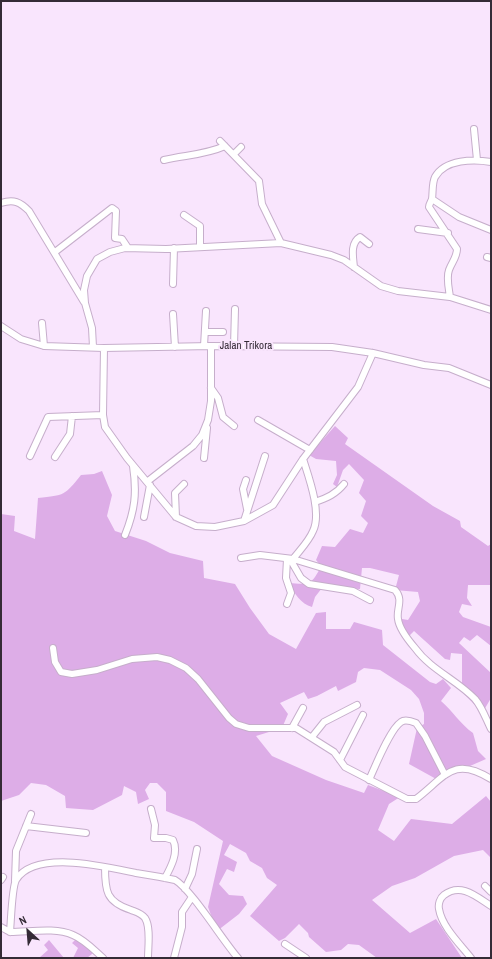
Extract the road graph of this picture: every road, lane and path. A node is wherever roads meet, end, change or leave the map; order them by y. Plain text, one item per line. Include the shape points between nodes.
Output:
1 (474, 129) dead end
2 (220, 141) dead end
3 (225, 146) junction
4 (241, 147) dead end
5 (234, 154) junction
6 (164, 160) dead end
7 (477, 160) junction
8 (491, 162) edge
9 (432, 199) junction
10 (1, 203) edge
11 (184, 215) dead end
12 (418, 229) dead end
13 (491, 230) edge
14 (448, 233) junction
15 (281, 243) junction
16 (368, 244) dead end
17 (200, 247) junction
18 (128, 248) junction
19 (174, 248) junction
20 (55, 252) junction
21 (354, 267) junction
22 (86, 280) junction
23 (73, 282) junction
24 (173, 284) dead end
25 (450, 297) junction
26 (85, 303) junction
27 (235, 309) dead end
28 (491, 310) edge
29 (206, 311) dead end
30 (173, 314) dead end
31 (42, 323) dead end
32 (1, 326) edge
33 (205, 332) junction
34 (223, 332) dead end
35 (44, 346) junction
36 (204, 346) junction
37 (211, 346) junction
38 (234, 346) junction
39 (93, 347) junction
40 (175, 347) junction
41 (104, 348) junction
42 (374, 353) junction
43 (491, 385) edge
44 (211, 388) junction
45 (103, 415) junction
46 (72, 416) junction
47 (208, 420) junction
48 (258, 420) dead end
49 (234, 426) dead end
50 (310, 450) junction
51 (30, 456) dead end
52 (265, 456) dead end
53 (55, 457) dead end
54 (204, 458) dead end
55 (304, 459) junction
56 (133, 466) junction
57 (246, 480) dead end
58 (149, 483) junction
59 (184, 484) dead end
60 (344, 484) dead end
61 (315, 502) junction
62 (246, 509) junction
63 (144, 517) dead end
64 (176, 517) junction
65 (244, 521) junction
66 (125, 535) dead end
67 (241, 558) dead end
68 (290, 559) junction
69 (370, 600) dead end
70 (287, 604) dead end
71 (53, 648) dead end
72 (357, 705) dead end
73 (303, 708) dead end
74 (363, 716) dead end
75 (292, 728) junction
76 (491, 729) edge
77 (312, 737) junction
78 (340, 760) junction
79 (445, 774) junction
80 (491, 779) edge
81 (369, 780) junction
82 (151, 809) dead end
83 (31, 814) dead end
84 (26, 826) junction
85 (86, 833) dead end
86 (197, 850) dead end
87 (105, 867) junction
88 (165, 878) junction
89 (16, 881) junction
90 (485, 886) dead end
91 (185, 889) junction
92 (491, 892) edge
93 (192, 897) junction
94 (491, 906) edge
95 (1, 927) edge
96 (10, 932) junction
97 (286, 944) dead end
98 (177, 957) edge
99 (103, 958) edge
100 (148, 958) edge
101 (238, 958) edge
102 (306, 958) edge
103 (471, 958) edge

1 - 7 street
2 - 3 street
3 - 5 street
3 - 6 street via 202,155
4 - 5 street
5 - 15 street via 259,181 262,204
7 - 8 street
7 - 9 street via 448,166 440,171 435,177
9 - 13 street via 459,217
9 - 14 street via 429,204 430,212
10 - 20 street via 15,201 24,205
11 - 17 street via 200,226
12 - 14 street
14 - 25 street via 457,249 448,271
15 - 17 street
15 - 21 street via 331,255
16 - 21 street via 360,237 355,241
17 - 19 street
18 - 19 street
18 - 20 street via 122,239 115,238 116,211 112,208
18 - 22 street via 110,252 97,259
19 - 24 street
20 - 23 street
21 - 25 street via 381,286 398,291
22 - 23 street
22 - 26 street
23 - 26 street
25 - 28 street
26 - 39 street via 92,328
27 - 38 street
29 - 33 street
30 - 40 street
31 - 35 street
32 - 35 street, Jalan Trikora via 14,336
33 - 34 street
33 - 36 street
35 - 39 street, Jalan Trikora
36 - 37 street, Jalan Trikora
36 - 40 street, Jalan Trikora
37 - 38 street, Jalan Trikora
37 - 44 street
38 - 42 street, Jalan Trikora via 332,347
39 - 41 street, Jalan Trikora
40 - 41 street, Jalan Trikora
41 - 45 street
42 - 43 street, Jalan Trikora via 449,368
42 - 50 street via 358,386
44 - 47 street
44 - 49 street via 218,398 223,417
45 - 46 street
45 - 56 street via 105,427
46 - 51 street via 48,417
46 - 53 street via 70,434
47 - 54 street
47 - 58 street via 202,435 193,446
48 - 50 street
50 - 55 street
52 - 62 street
55 - 61 street
55 - 65 street via 273,505
56 - 58 street
56 - 66 street via 134,510
57 - 62 street via 243,489
58 - 63 street
58 - 64 street
59 - 64 street via 175,493
60 - 61 street via 332,496
61 - 68 street via 316,525 313,532
62 - 65 street
64 - 65 street via 196,526 215,527
67 - 68 street via 260,555
68 - 69 street via 301,578 309,584 353,591
68 - 70 street via 286,578 291,594
68 - 76 street via 395,590 400,601 399,623 414,648 438,671 476,700
71 - 75 street via 55,662 61,672 72,674 97,670 132,659 157,657 170,660 186,668 198,679 236,724 249,728
72 - 77 street via 324,722
73 - 75 street
74 - 78 street
75 - 77 street
77 - 78 street via 334,752
78 - 81 street via 345,767
79 - 80 street via 468,768
79 - 81 street via 412,800
79 - 81 street via 416,723 404,721 385,746
82 - 88 street via 155,825 154,838 169,838 176,846 175,856
83 - 84 street
84 - 85 street
84 - 89 street via 16,850
86 - 91 street via 192,874
87 - 88 street
87 - 89 street via 73,863 40,865 24,871
87 - 100 street via 106,887 110,899 145,918 148,925
88 - 91 street via 179,882
89 - 96 street
90 - 92 street
91 - 93 street
93 - 98 street via 182,912
93 - 101 street
94 - 103 street via 463,890 448,892 439,904 443,919
95 - 96 street
96 - 99 street via 60,931 82,941
97 - 102 street

